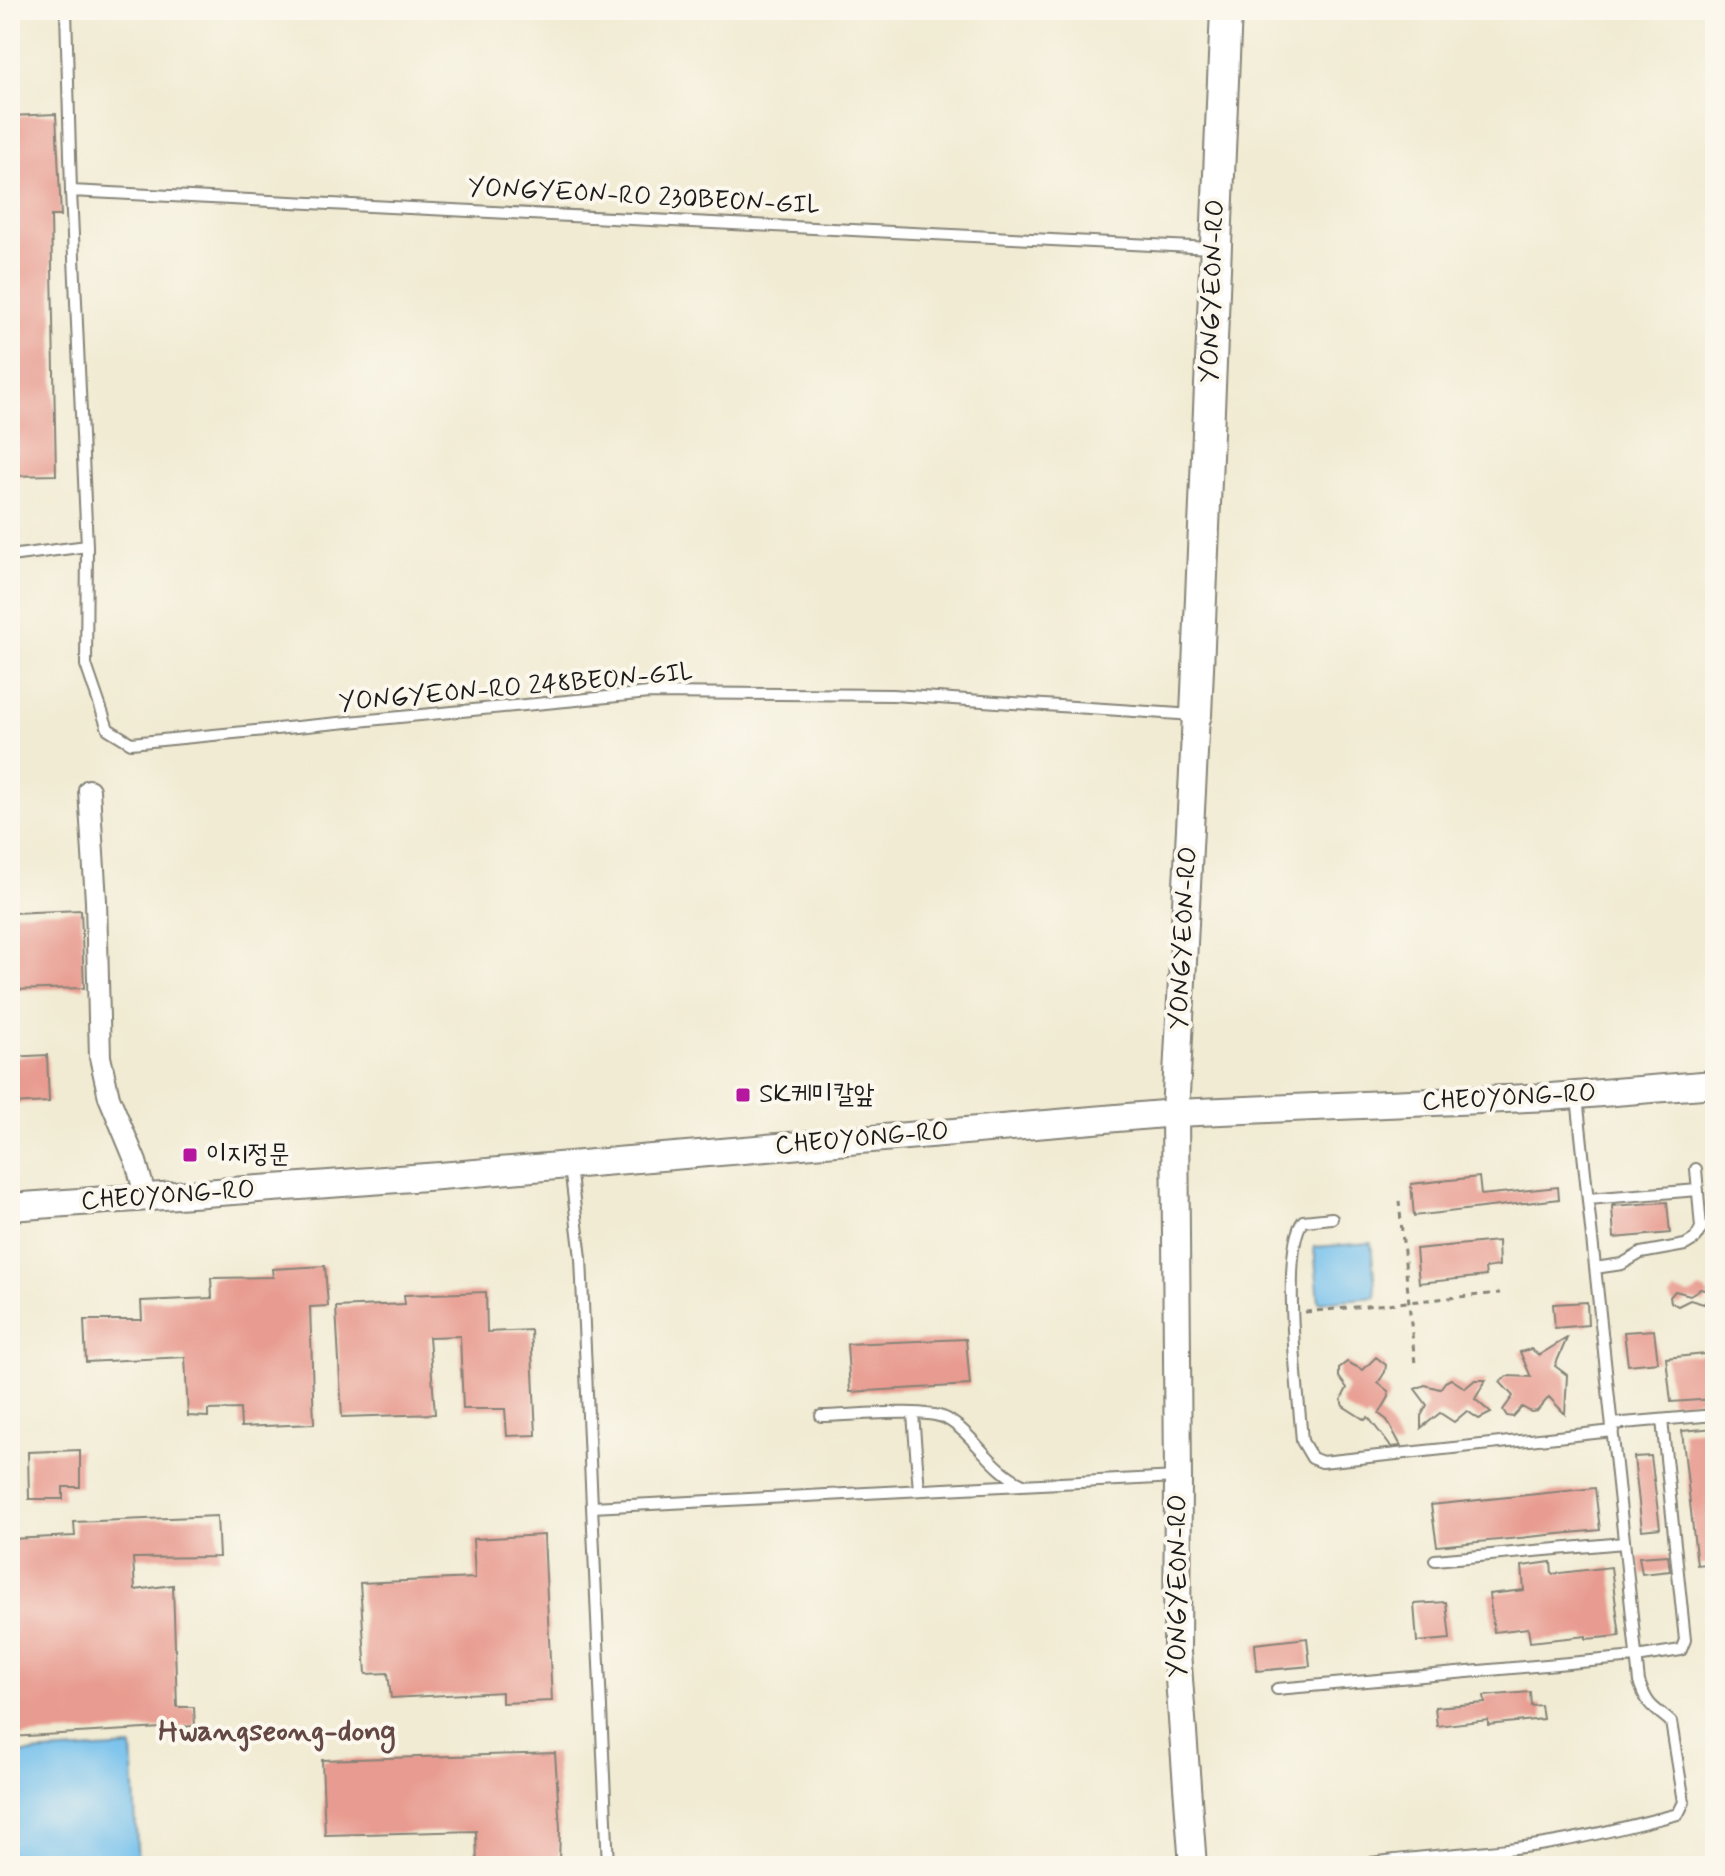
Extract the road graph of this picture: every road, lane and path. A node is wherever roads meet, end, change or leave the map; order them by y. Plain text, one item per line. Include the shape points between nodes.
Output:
1 (66, 10) edge
2 (1226, 10) edge
3 (71, 191) junction
4 (1214, 248) junction
5 (87, 546) junction
6 (10, 556) edge
7 (1196, 715) junction
8 (89, 790) dead end
9 (1715, 1084) edge
10 (1577, 1095) junction
11 (1175, 1113) junction
12 (570, 1165) junction
13 (1696, 1169) dead end
14 (1698, 1190) junction
15 (146, 1198) junction
16 (1588, 1199) junction
17 (1399, 1201) dead end
18 (10, 1207) edge
19 (1332, 1218) dead end
20 (1595, 1268) junction
21 (1500, 1293) dead end
22 (1409, 1301) junction
23 (1293, 1313) junction
24 (1415, 1364) dead end
25 (913, 1414) junction
26 (1715, 1415) edge
27 (821, 1416) dead end
28 (1662, 1420) junction
29 (1612, 1428) junction
30 (1178, 1477) junction
31 (1025, 1485) junction
32 (919, 1490) junction
33 (592, 1507) junction
34 (1624, 1543) junction
35 (1435, 1560) dead end
36 (1636, 1657) junction
37 (1277, 1689) dead end
38 (608, 1866) edge
39 (1193, 1866) edge
40 (1348, 1866) edge

1 - 3 lane, YONGYEON-RO 248BEON-GIL
2 - 4 main road, YONGYEON-RO
3 - 4 lane, YONGYEON-RO 230BEON-GIL
3 - 5 lane, YONGYEON-RO 248BEON-GIL
4 - 7 main road, YONGYEON-RO
5 - 6 lane
5 - 7 lane, YONGYEON-RO 248BEON-GIL via 86,665 108,729 131,743 649,693 893,695
7 - 11 street, YONGYEON-RO
8 - 15 street via 100,1057
9 - 10 street, CHEOYONG-RO
10 - 11 street, CHEOYONG-RO
10 - 16 lane
11 - 12 street, CHEOYONG-RO
11 - 30 street, YONGYEON-RO
12 - 15 street, CHEOYONG-RO
12 - 33 lane via 581,1258
13 - 14 lane
14 - 16 lane
14 - 20 lane via 1701,1228 1695,1239
15 - 18 street, CHEOYONG-RO
16 - 20 lane
17 - 22 path
19 - 23 lane via 1303,1221 1298,1227 1291,1263
20 - 29 lane
21 - 22 path
22 - 23 path
22 - 24 path
23 - 29 lane via 1302,1441 1312,1458 1322,1462
25 - 27 lane
25 - 31 lane via 947,1419 1009,1478
25 - 32 lane
26 - 28 lane
28 - 29 lane
28 - 36 lane via 1685,1640 1677,1653
29 - 34 lane
30 - 31 lane
30 - 39 street, YONGYEON-RO via 1177,1652
31 - 32 lane
32 - 33 lane
33 - 38 lane
34 - 35 lane
34 - 36 lane
36 - 37 lane
36 - 40 lane via 1645,1698 1671,1722 1684,1797 1678,1814 1542,1845

